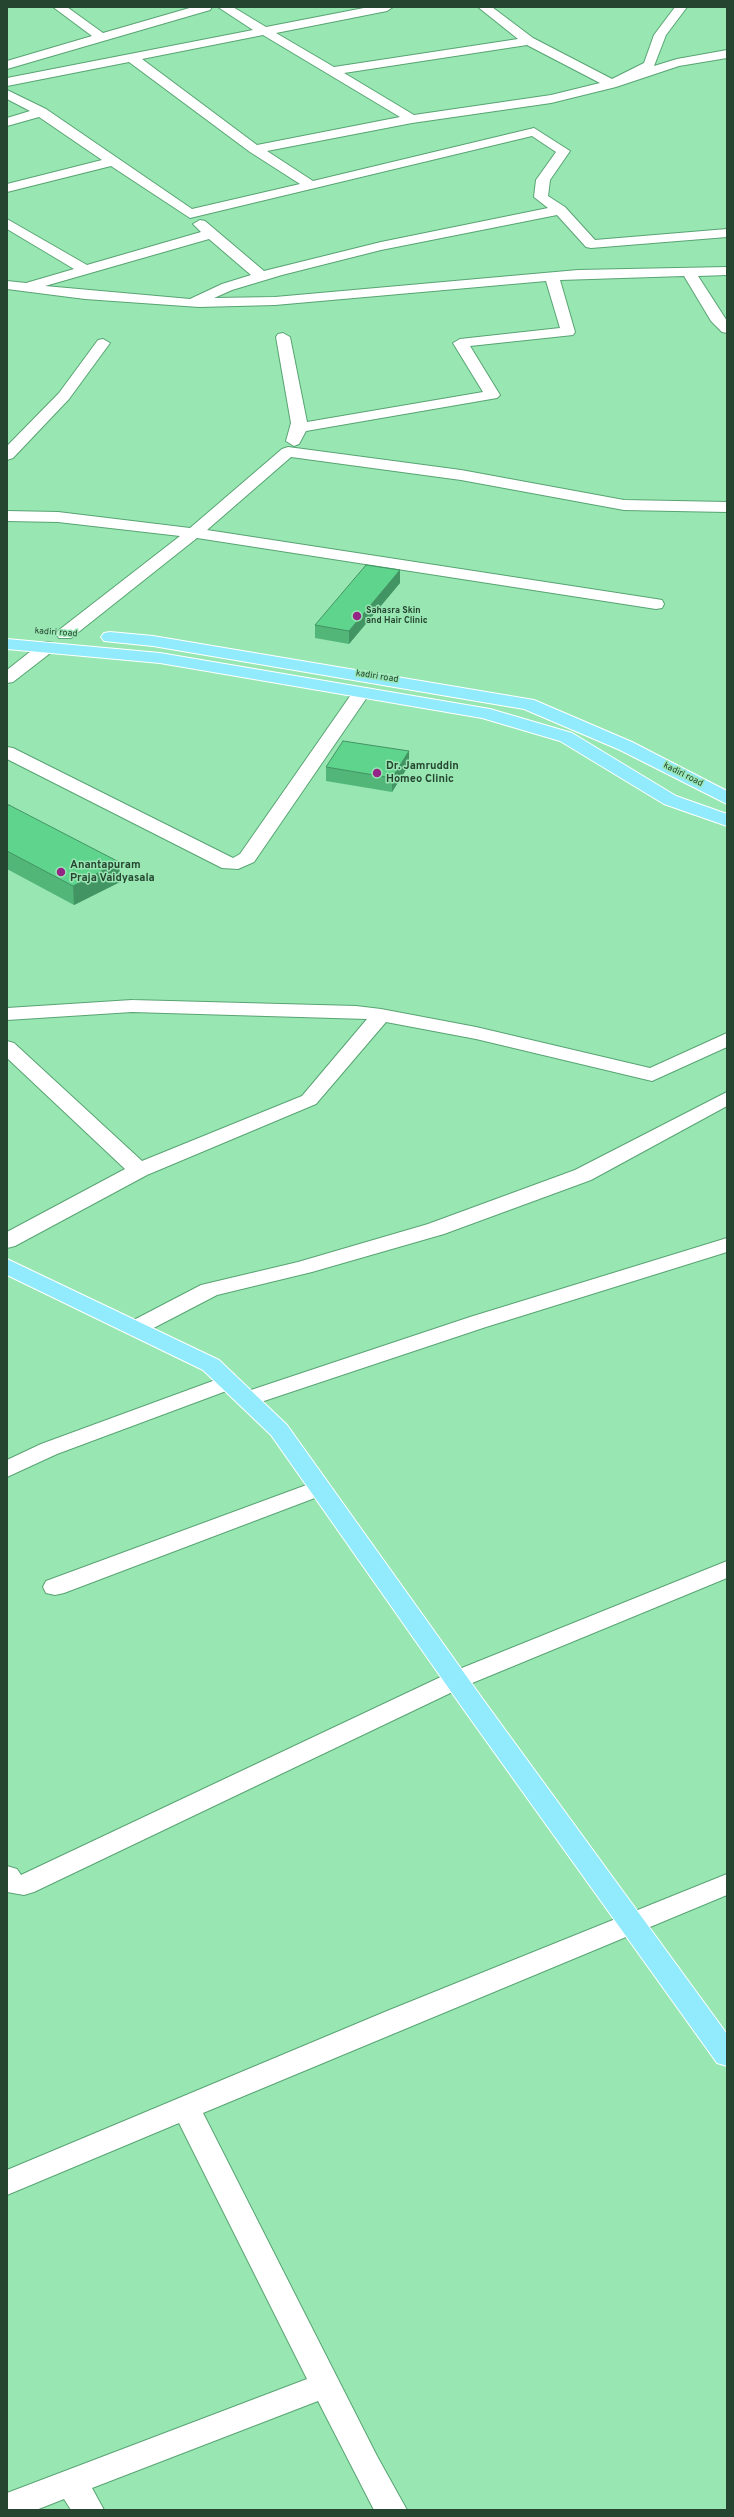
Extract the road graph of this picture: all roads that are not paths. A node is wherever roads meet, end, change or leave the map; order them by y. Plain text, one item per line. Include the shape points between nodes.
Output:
1 (59, 7) edge
2 (206, 7) edge
3 (224, 7) edge
4 (387, 7) edge
5 (484, 7) edge
6 (681, 7) edge
7 (266, 31) junction
8 (101, 37) junction
9 (529, 40) junction
10 (727, 54) edge
11 (131, 57) junction
12 (7, 65) edge
13 (332, 71) junction
14 (7, 82) edge
15 (612, 84) junction
16 (7, 94) edge
17 (41, 112) junction
18 (412, 119) junction
19 (7, 122) edge
20 (255, 149) junction
21 (114, 161) junction
22 (311, 185) junction
23 (7, 188) edge
24 (560, 210) junction
25 (190, 214) junction
26 (7, 223) edge
27 (727, 233) edge
28 (210, 234) junction
29 (602, 261) junction
30 (86, 270) junction
31 (727, 271) edge
32 (689, 272) junction
33 (552, 276) junction
34 (262, 277) junction
35 (7, 285) edge
36 (22, 288) junction
37 (192, 303) junction
38 (727, 329) edge
39 (283, 337) dead end
40 (102, 343) dead end
41 (298, 428) junction
42 (288, 452) junction
43 (7, 455) edge
44 (727, 507) edge
45 (7, 516) edge
46 (194, 532) junction
47 (656, 604) dead end
48 (7, 629) edge
49 (65, 634) junction
50 (7, 644) edge
51 (47, 647) junction
52 (7, 678) edge
53 (361, 693) junction
54 (7, 752) edge
55 (727, 798) edge
56 (727, 820) edge
57 (7, 1014) edge
58 (381, 1015) junction
59 (727, 1039) edge
60 (7, 1047) edge
61 (727, 1098) edge
62 (139, 1170) junction
63 (7, 1241) edge
64 (727, 1245) edge
65 (7, 1266) edge
66 (136, 1328) junction
67 (238, 1390) junction
68 (7, 1469) edge
69 (320, 1488) junction
70 (727, 1569) edge
71 (55, 1587) dead end
72 (456, 1680) junction
73 (7, 1876) edge
74 (727, 1884) edge
75 (632, 1924) junction
76 (727, 2055) edge
77 (186, 2107) junction
78 (7, 2183) edge
79 (325, 2385) junction
80 (72, 2483) junction
81 (7, 2507) edge
82 (88, 2510) edge
83 (391, 2510) edge

1 - 8 street
2 - 8 street
3 - 7 street
4 - 7 street
5 - 9 street
6 - 15 street via 660,35 649,65
7 - 11 street
7 - 13 street
8 - 12 street
9 - 13 street
9 - 15 street
10 - 15 street via 677,63
11 - 14 street
11 - 20 street
13 - 18 street
15 - 18 street via 551,98
16 - 17 street
17 - 19 street
17 - 21 street
18 - 20 street
20 - 22 street
21 - 23 street
21 - 25 street
22 - 24 street via 534,132 563,151 543,180 541,197
22 - 25 street
24 - 29 street
24 - 34 street via 381,246
25 - 28 street
26 - 30 street
27 - 29 street
28 - 30 street
28 - 34 street
29 - 32 street via 654,272
29 - 33 street
30 - 36 street
31 - 32 street
32 - 38 street via 716,318
33 - 37 street via 275,301
33 - 41 street via 568,332 460,343 492,395
34 - 37 street via 227,287
35 - 36 street
36 - 37 street
39 - 41 street
40 - 43 street via 64,396
41 - 42 street
42 - 44 street via 461,475 624,506
42 - 46 street
45 - 46 street via 58,517
46 - 47 street
46 - 49 street
48 - 49 main road, kadiri road
49 - 55 main road, kadiri road via 153,641 528,704 626,746
50 - 51 main road, kadiri road
51 - 52 street
51 - 53 main road, kadiri road via 160,658
53 - 54 street via 247,858 238,863 229,864
53 - 56 main road, kadiri road via 484,713 566,737 670,800
57 - 58 street via 132,1006 356,1012
58 - 59 street via 476,1033 652,1075
58 - 62 street via 309,1100
60 - 62 street
61 - 66 street via 583,1175 436,1229 304,1267 209,1290
62 - 63 street
64 - 67 street via 478,1322
65 - 66 main road
66 - 67 main road via 211,1365
67 - 68 street via 49,1449
67 - 69 main road via 279,1430
69 - 71 street
69 - 72 main road
70 - 72 street
72 - 73 street via 24,1885 14,1884
72 - 75 main road
74 - 75 street
75 - 76 main road
75 - 77 street
77 - 78 street
77 - 79 street
79 - 80 street
79 - 83 street
80 - 81 street
80 - 82 street

